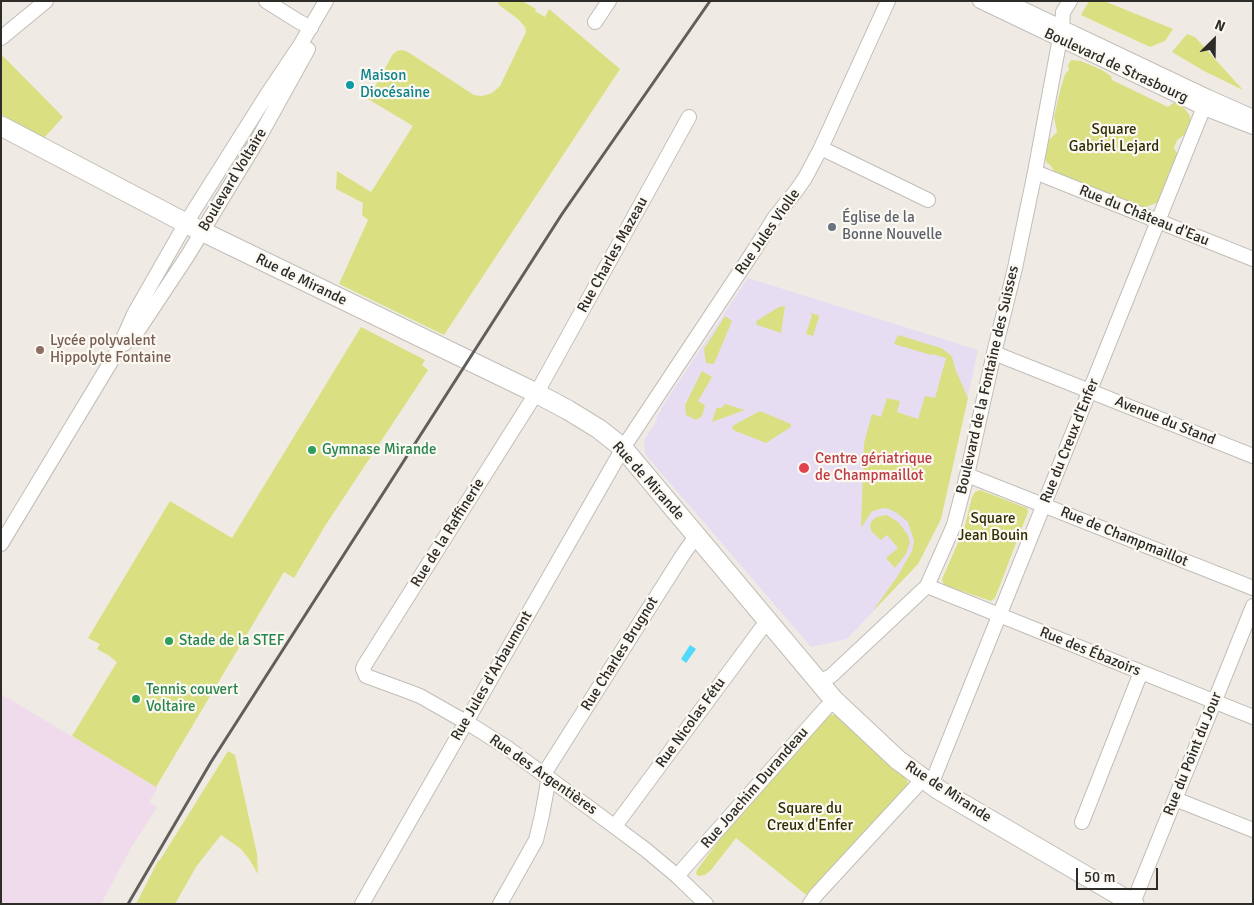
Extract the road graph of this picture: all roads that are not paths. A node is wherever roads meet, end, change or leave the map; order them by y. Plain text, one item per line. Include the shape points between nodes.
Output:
1 (46, 1) edge
2 (266, 1) edge
3 (326, 1) edge
4 (336, 1) edge
5 (609, 1) edge
6 (888, 1) edge
7 (980, 1) edge
8 (1006, 1) edge
9 (1070, 1) edge
10 (595, 22) dead end
11 (311, 28) junction
12 (1061, 33) junction
13 (1, 38) edge
14 (1206, 102) junction
15 (689, 117) dead end
16 (1253, 117) edge
17 (1, 126) edge
18 (1253, 127) edge
19 (821, 148) junction
20 (1035, 172) junction
21 (928, 200) dead end
22 (1158, 222) junction
23 (194, 227) junction
24 (1253, 259) edge
25 (994, 353) junction
26 (1090, 391) junction
27 (536, 393) junction
28 (624, 448) junction
29 (1253, 456) edge
30 (967, 474) junction
31 (1044, 505) junction
32 (697, 535) junction
33 (1, 544) edge
34 (927, 586) junction
35 (1253, 588) edge
36 (1253, 606) edge
37 (999, 616) junction
38 (769, 622) junction
39 (1141, 672) junction
40 (364, 673) joint
41 (818, 682) junction
42 (834, 700) junction
43 (1213, 702) junction
44 (1253, 717) edge
45 (466, 722) junction
46 (546, 775) junction
47 (926, 781) junction
48 (1175, 799) junction
49 (1082, 822) dead end
50 (615, 826) junction
51 (1253, 830) edge
52 (678, 876) junction
53 (813, 899) edge
54 (1133, 903) edge
55 (362, 904) edge
56 (500, 904) edge
57 (706, 904) edge

1 - 13 street
2 - 11 street
3 - 11 street, Boulevard Voltaire
4 - 23 street, Boulevard Voltaire via 257,141
5 - 10 street
6 - 19 street, Rue Jules Violle
7 - 12 street, Boulevard de Strasbourg
8 - 12 street, Boulevard de Strasbourg
9 - 12 street, Boulevard de la Fontaine des Suisses via 1064,12
11 - 23 street, Boulevard Voltaire via 268,93
12 - 14 street, Boulevard de Strasbourg
12 - 20 street, Boulevard de la Fontaine des Suisses
14 - 16 street, Boulevard de Strasbourg
14 - 18 street, Boulevard de Strasbourg
14 - 22 street, Rue du Creux d'Enfer
15 - 27 street, Rue Charles Mazeau
17 - 23 main road, Rue de Mirande
19 - 21 street
19 - 28 street, Rue Jules Violle via 796,191 775,217
20 - 22 street, Rue du Château d'Eau
20 - 25 street, Boulevard de la Fontaine des Suisses
22 - 24 street, Rue du Château d'Eau
22 - 26 street, Rue du Creux d'Enfer
23 - 27 main road, Rue de Mirande
23 - 33 street, Boulevard Voltaire via 188,255 139,329 118,350
25 - 26 street, Avenue du Stand
25 - 30 street, Boulevard de la Fontaine des Suisses
26 - 29 street, Avenue du Stand
26 - 31 street, Rue du Creux d'Enfer
27 - 28 main road, Rue de Mirande via 584,420
27 - 40 street, Rue de la Raffinerie via 364,666
28 - 32 main road, Rue de Mirande
28 - 45 street, Rue Jules d'Arbaumont
30 - 31 street, Rue de Champmaillot
30 - 34 street, Boulevard de la Fontaine des Suisses via 954,525
31 - 35 street, Rue de Champmaillot
31 - 37 street, Rue du Creux d'Enfer
32 - 38 main road, Rue de Mirande
32 - 46 street, Rue Charles Brugnot
34 - 37 street, Rue des Ébazoirs
34 - 41 street, Boulevard de la Fontaine des Suisses via 831,676
36 - 43 street, Rue du Point du Jour
37 - 39 street, Rue des Ébazoirs
37 - 47 street, Rue du Creux d'Enfer via 939,766
38 - 41 main road, Rue de Mirande
38 - 50 street, Rue Nicolas Fétu
39 - 43 street, Rue des Ébazoirs
39 - 49 street
40 - 45 street, Rue des Argentières via 420,696
41 - 42 main road, Rue de Mirande
42 - 47 main road, Rue de Mirande via 898,760
42 - 52 street, Rue Joachim Durandeau
43 - 44 street, Rue des Ébazoirs
43 - 48 street, Rue du Point du Jour
45 - 46 street, Rue des Argentières
45 - 55 street, Rue Jules d'Arbaumont
46 - 50 street, Rue des Argentières
46 - 56 street via 547,788 536,840
47 - 53 street
47 - 54 main road, Rue de Mirande
48 - 51 street
48 - 54 street, Rue du Point du Jour
50 - 52 street, Rue des Argentières
52 - 57 street, Rue des Argentières

